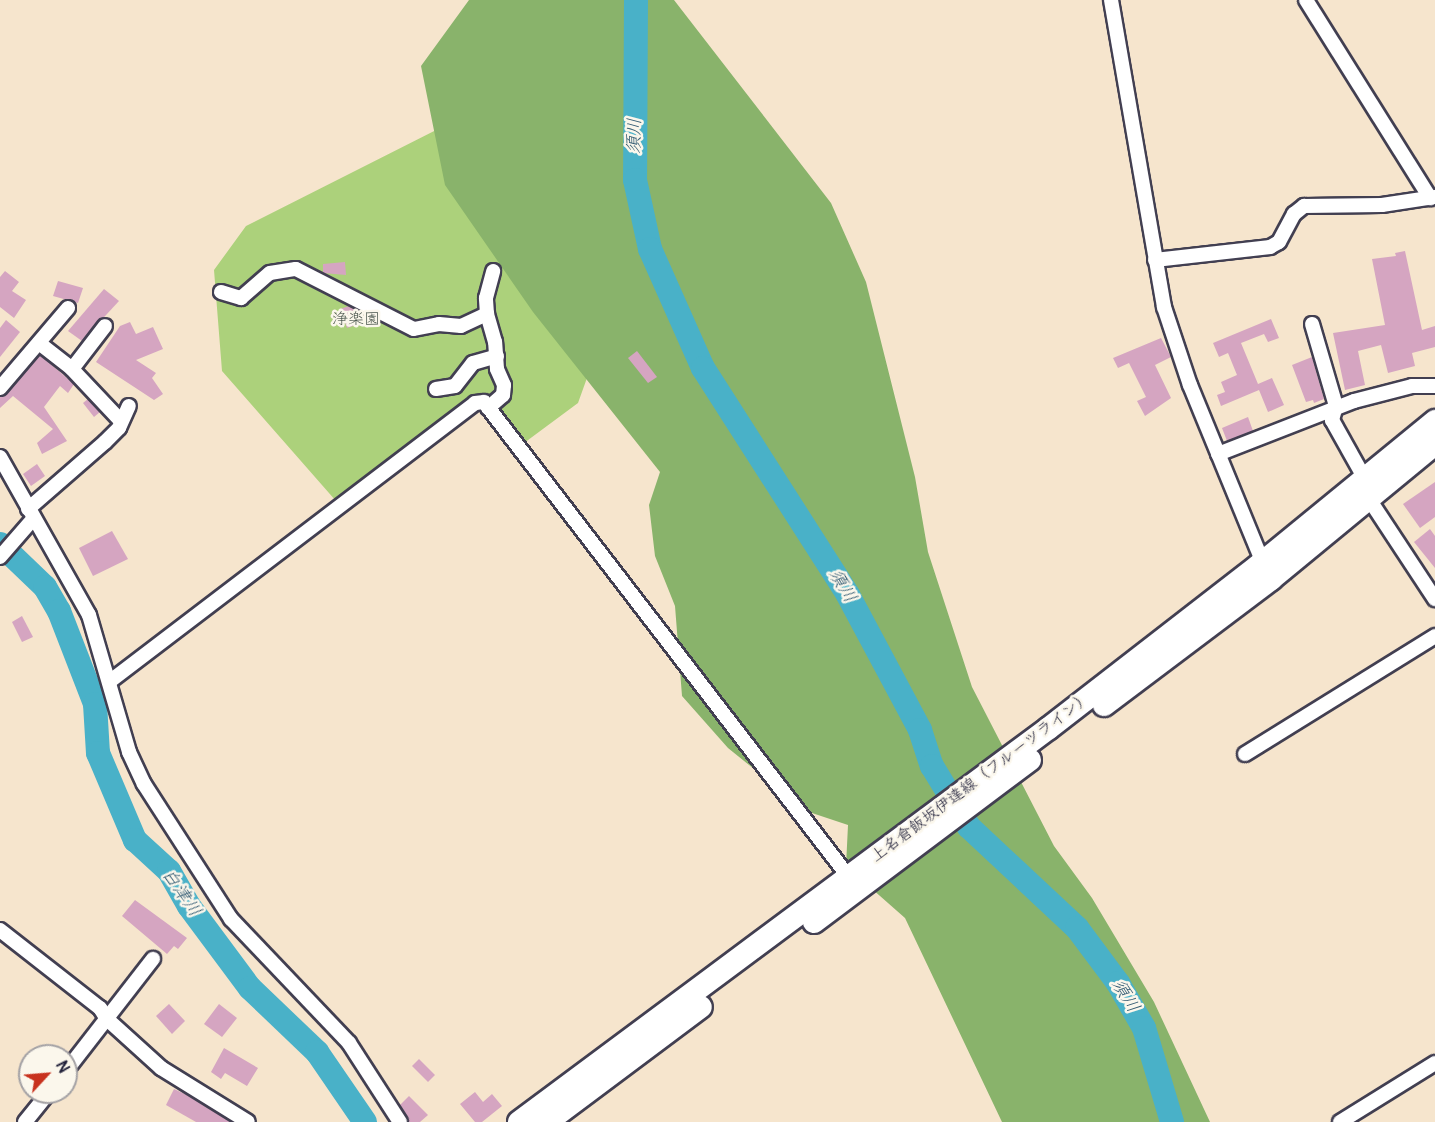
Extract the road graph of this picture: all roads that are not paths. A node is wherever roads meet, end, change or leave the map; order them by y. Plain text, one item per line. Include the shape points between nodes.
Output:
1 (1111, 0) edge
2 (1306, 0) edge
3 (1432, 197) edge
4 (1155, 260) junction
5 (493, 271) dead end
6 (221, 292) dead end
7 (68, 308) dead end
8 (487, 314) junction
9 (1312, 324) dead end
10 (105, 326) dead end
11 (39, 343) junction
12 (496, 356) junction
13 (72, 369) junction
14 (1435, 386) edge
15 (0, 388) edge
16 (436, 389) dead end
17 (129, 406) dead end
18 (488, 408) junction
19 (1335, 411) junction
20 (120, 420) junction
21 (1435, 422) edge
22 (1435, 444) edge
23 (1218, 454) junction
24 (0, 457) edge
25 (1367, 489) junction
26 (31, 514) junction
27 (0, 557) edge
28 (1267, 571) junction
29 (1435, 599) edge
30 (1435, 636) edge
31 (109, 682) junction
32 (1245, 754) dead end
33 (918, 833) junction
34 (848, 876) junction
35 (0, 930) edge
36 (153, 959) dead end
37 (107, 1019) junction
38 (78, 1056) edge
39 (1435, 1064) edge
40 (40, 1104) edge
41 (26, 1122) edge
42 (248, 1122) edge
43 (400, 1122) edge
44 (519, 1122) edge
45 (547, 1122) edge
46 (1340, 1122) edge

1 - 4 street
2 - 3 street
3 - 4 street via 1372,205 1304,206 1294,214 1279,242 1270,247
4 - 23 street via 1164,307
5 - 8 street via 486,298
6 - 8 street via 241,298 270,273 296,269 414,329 461,326
7 - 11 street
8 - 12 street
9 - 19 street
10 - 13 street
11 - 13 street
11 - 15 street
12 - 16 street via 473,363 455,386
12 - 18 street via 503,395
13 - 20 street
14 - 19 street via 1412,386 1354,401
17 - 20 street
18 - 31 street via 484,402 475,403
18 - 34 street
19 - 23 street
19 - 25 street via 1332,420
20 - 26 street via 105,442
21 - 25 main road, 上名倉飯坂伊達線（フルーツライン）
22 - 25 main road, 上名倉飯坂伊達線（フルーツライン）
23 - 28 street
24 - 26 street
25 - 28 main road, 上名倉飯坂伊達線（フルーツライン）
25 - 29 street
26 - 27 street
26 - 31 street via 89,615
28 - 33 main road, 上名倉飯坂伊達線（フルーツライン）
30 - 32 street
31 - 43 street via 135,767 220,904 246,938 297,985 349,1042
33 - 34 main road, 上名倉飯坂伊達線（フルーツライン）
33 - 45 main road, 上名倉飯坂伊達線（フルーツライン）
34 - 44 main road, 上名倉飯坂伊達線（フルーツライン）
35 - 37 street via 100,1008
36 - 37 street
37 - 38 street
37 - 42 street via 161,1068
39 - 46 street
40 - 41 street

